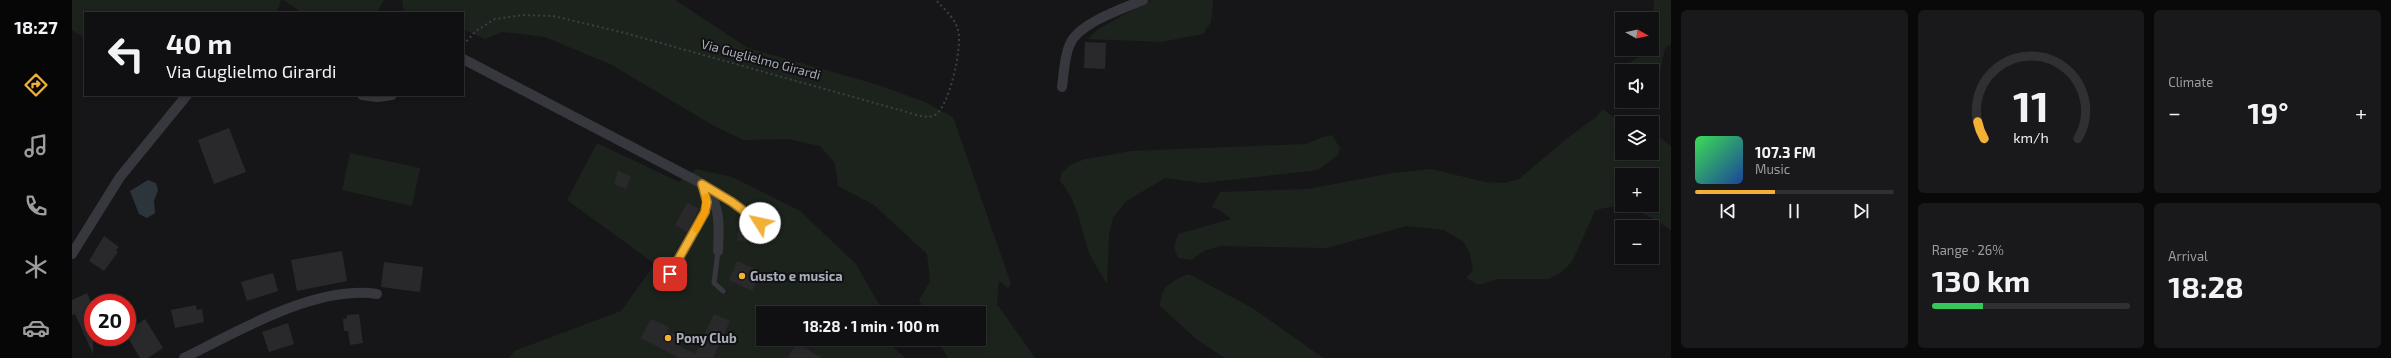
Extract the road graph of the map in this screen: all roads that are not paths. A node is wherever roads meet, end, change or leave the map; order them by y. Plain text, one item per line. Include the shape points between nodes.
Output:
1 (1143, 0) edge
2 (464, 60) edge
3 (1062, 87) dead end
4 (186, 96) edge
5 (370, 96) edge
6 (384, 96) edge
7 (702, 184) junction
8 (774, 236) dead end
9 (718, 251) joint
10 (72, 254) edge
11 (670, 274) dead end
12 (722, 291) dead end
13 (377, 294) dead end
14 (184, 358) edge

1 - 3 street via 1090,24 1078,33 1069,46
2 - 7 street
4 - 10 street via 120,177
5 - 6 street
7 - 8 lane via 770,229
7 - 9 street via 717,208
7 - 11 lane via 707,202 705,212
9 - 12 lane via 714,280 715,286
13 - 14 street via 349,293 300,305 261,320

